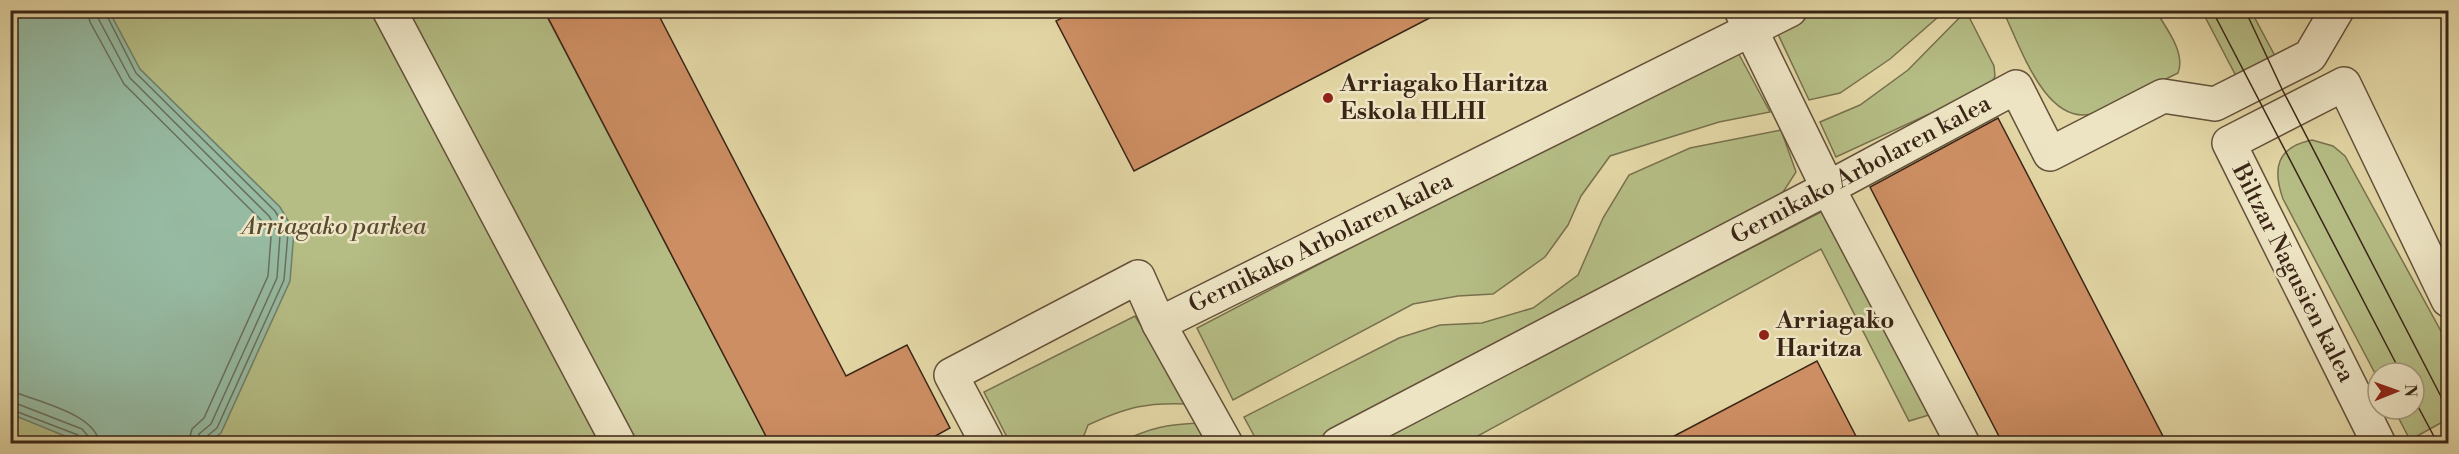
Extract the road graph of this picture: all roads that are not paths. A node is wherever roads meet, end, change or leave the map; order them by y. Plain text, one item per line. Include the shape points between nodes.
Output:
1 (389, 10) edge
2 (1791, 10) edge
3 (2337, 10) edge
4 (1746, 21) edge
5 (1828, 188) junction
6 (2448, 300) edge
7 (1159, 324) junction
8 (619, 444) edge
9 (981, 444) edge
10 (1226, 444) edge
11 (1338, 444) edge
12 (1963, 444) edge
13 (2379, 444) edge

1 - 8 street
2 - 4 street, Gernikako Arbolaren kalea
3 - 5 street, Gernikako Arbolaren kalea via 2310,56 2215,104 2163,96 2050,154 2016,87
4 - 5 street
4 - 7 street, Gernikako Arbolaren kalea
5 - 11 street, Gernikako Arbolaren kalea
5 - 12 street
6 - 13 street, Biltzar Nagusien kalea via 2344,84 2229,143
7 - 9 street, Gernikako Arbolaren kalea via 1138,277 951,375 986,441
7 - 10 street

